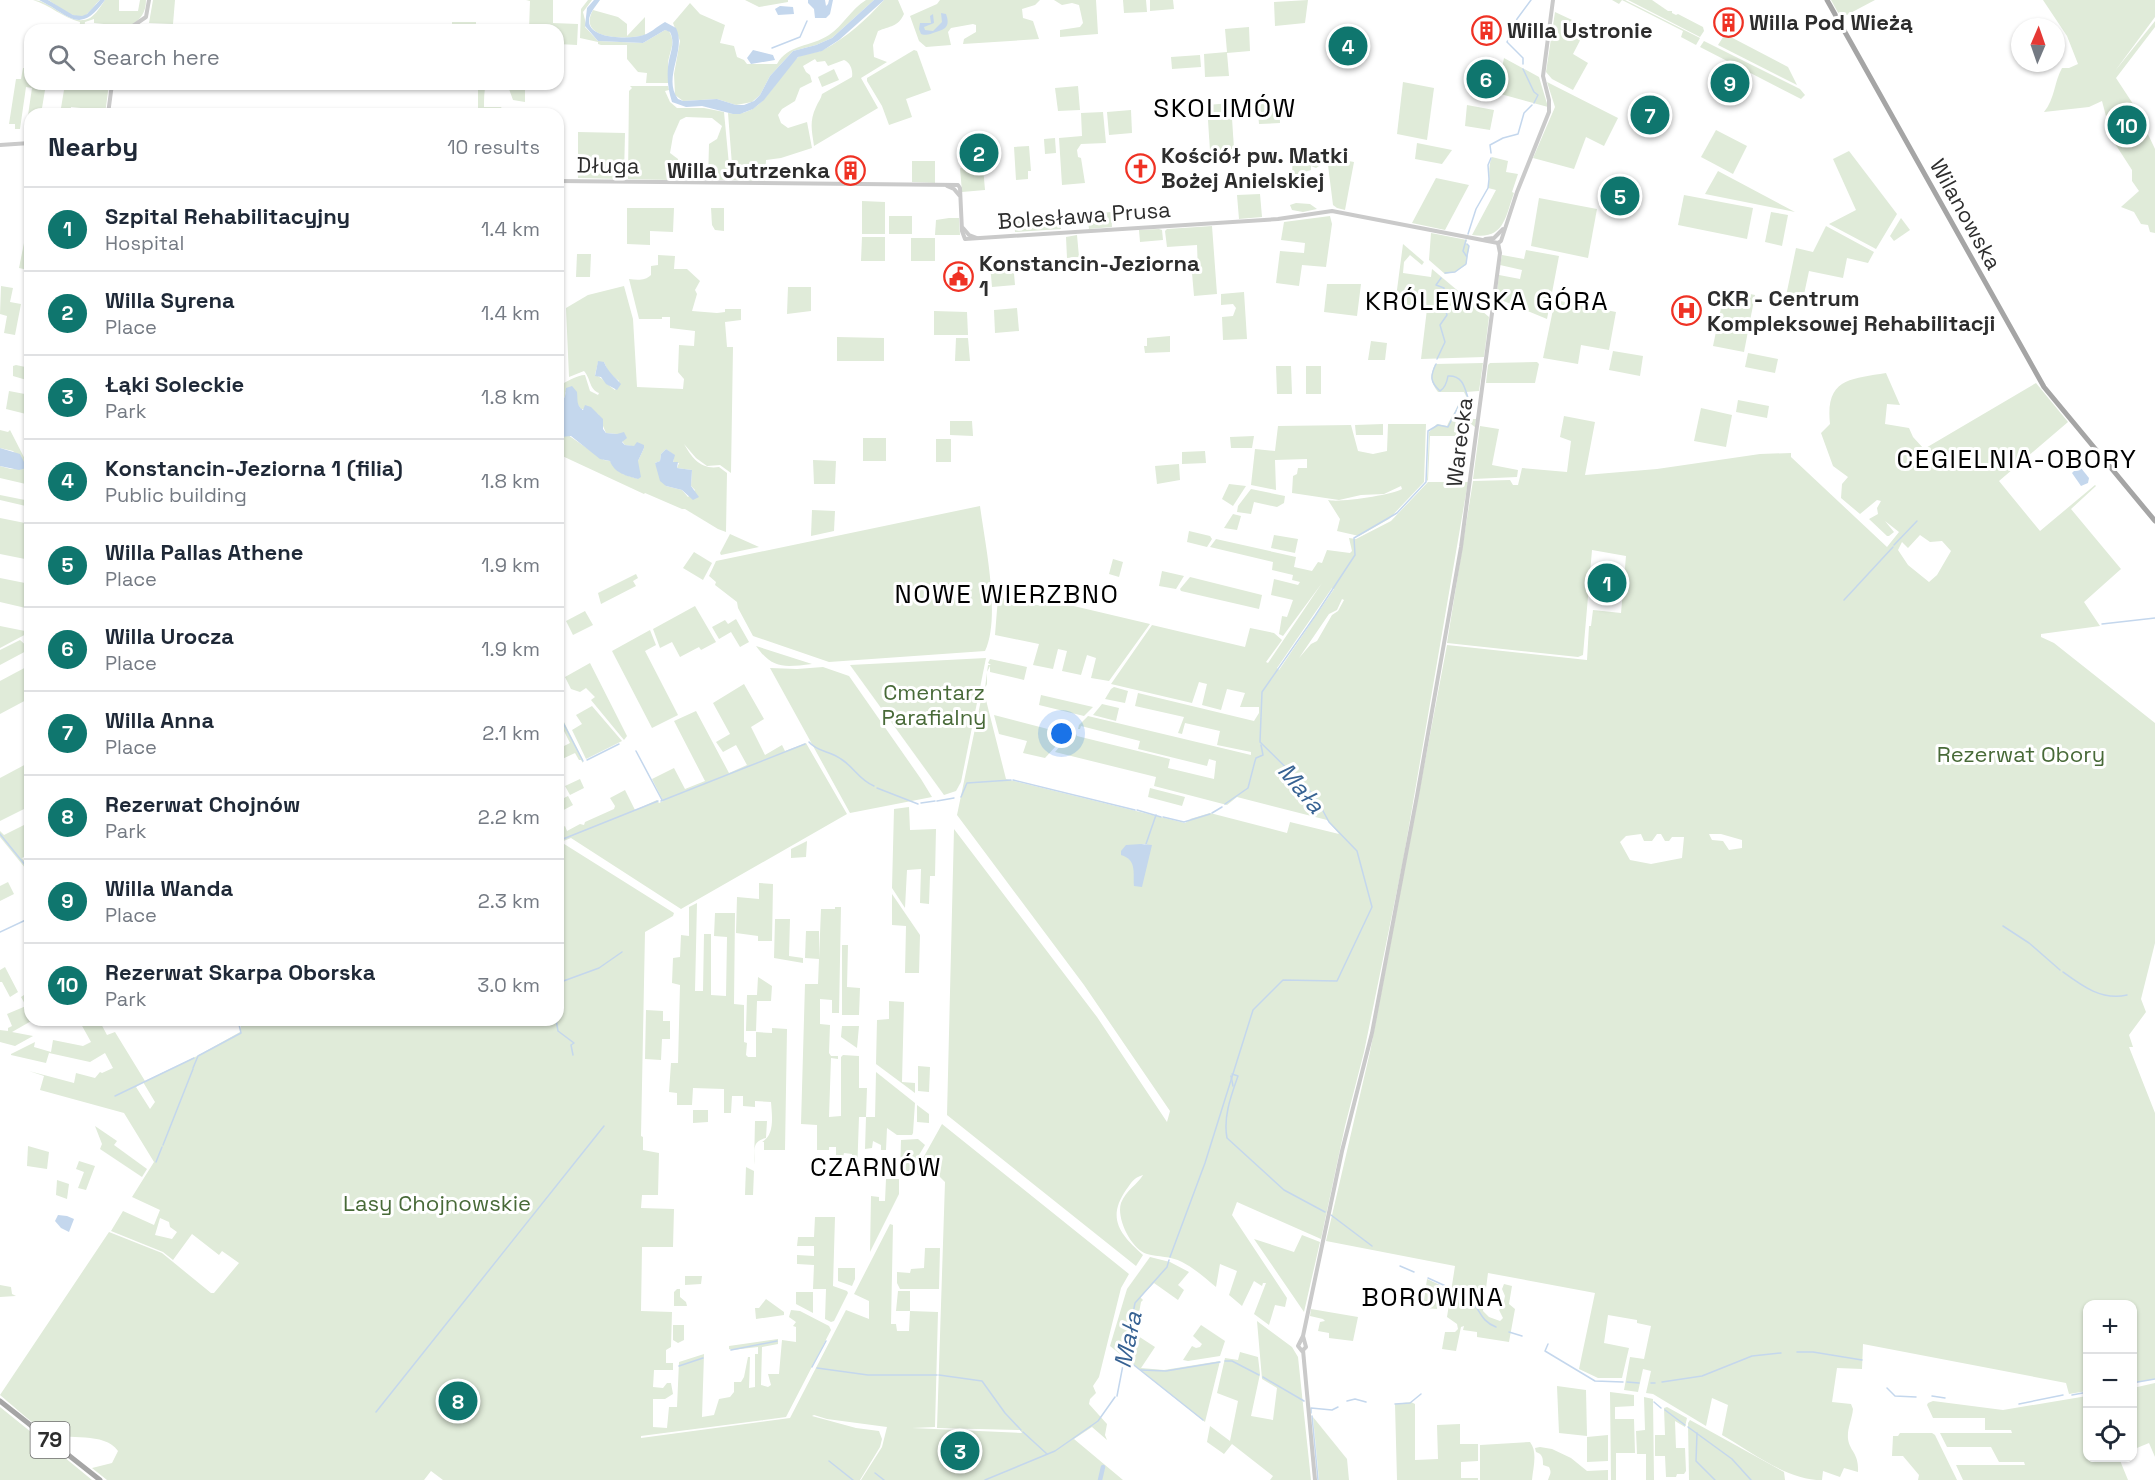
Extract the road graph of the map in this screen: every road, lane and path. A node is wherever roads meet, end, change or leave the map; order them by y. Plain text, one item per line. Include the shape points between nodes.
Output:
1 (149, 0) edge
2 (1553, 0) edge
3 (1827, 0) edge
4 (136, 24) edge
5 (111, 90) edge
6 (109, 108) edge
7 (24, 143) edge
8 (0, 145) edge
9 (564, 181) edge
10 (966, 235) joint
11 (1497, 239) junction
12 (2155, 521) edge
13 (0, 1401) edge
14 (100, 1480) edge
15 (1315, 1480) edge

1 - 4 street via 146,17
2 - 11 street, Warecka via 1543,76 1549,112
3 - 12 main road, Wilanowska via 2044,387
5 - 6 street
7 - 8 street
9 - 10 street, Długa via 946,185 957,190
10 - 11 street, Bolesława Prusa via 977,238 1278,219 1335,211 1478,239
11 - 15 street, Warecka via 1500,253 1472,474 1444,644 1372,1033 1302,1343 1298,1346 1303,1358
13 - 14 main road, 79

